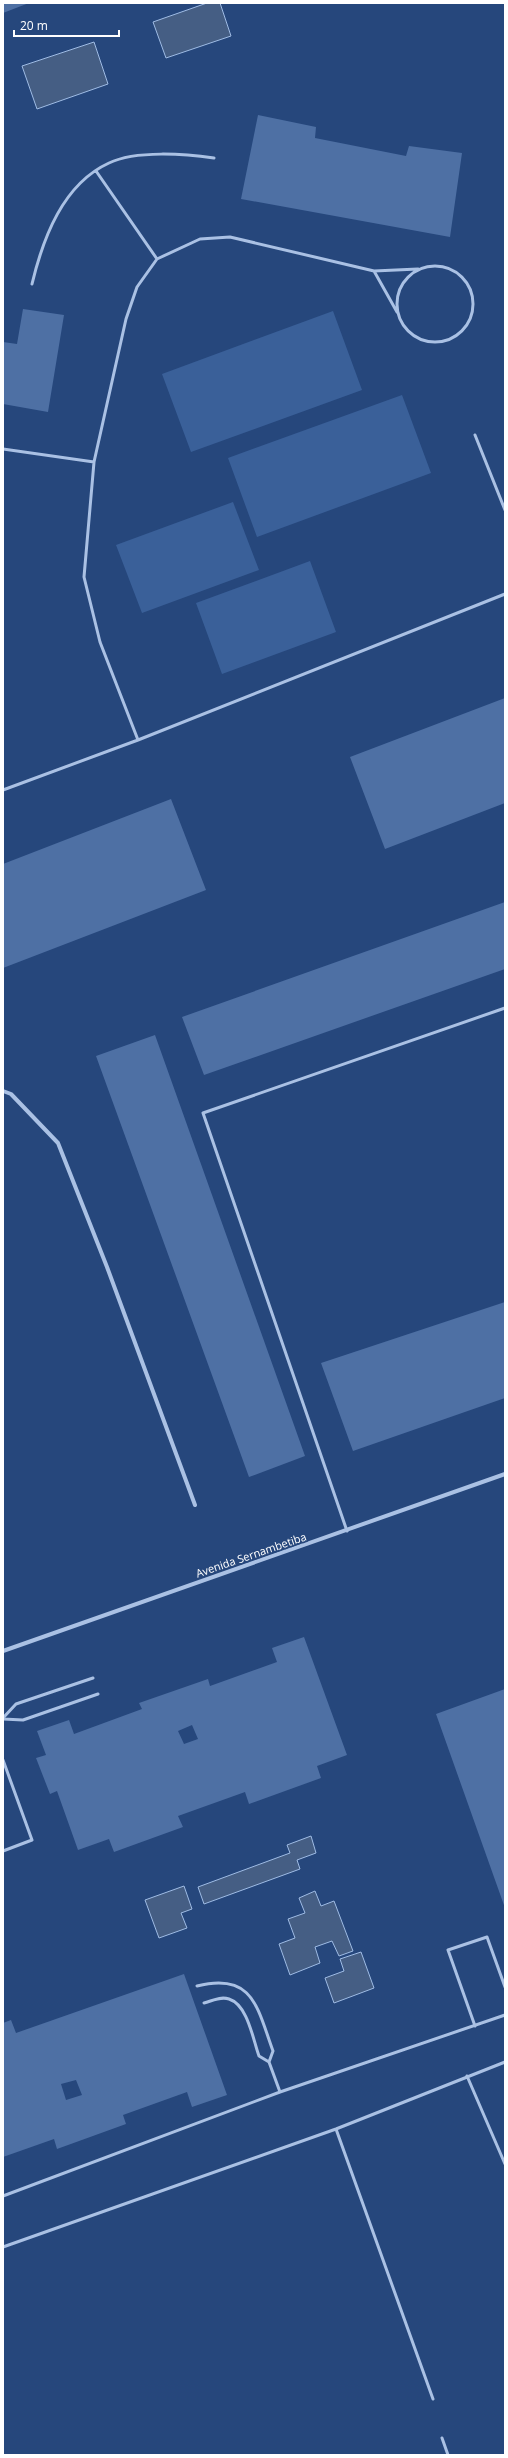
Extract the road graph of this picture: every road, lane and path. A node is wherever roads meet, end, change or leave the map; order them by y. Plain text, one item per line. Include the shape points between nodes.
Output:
1 (214, 158) dead end
2 (96, 171) junction
3 (157, 259) junction
4 (419, 268) junction
5 (374, 271) junction
6 (32, 284) dead end
7 (397, 312) junction
8 (475, 435) dead end
9 (3, 449) edge
10 (94, 462) junction
11 (505, 510) edge
12 (505, 594) edge
13 (138, 740) junction
14 (3, 790) edge
15 (505, 1008) edge
16 (3, 1091) edge
17 (505, 1474) edge
18 (195, 1505) dead end
19 (347, 1531) junction
20 (3, 1651) edge
21 (93, 1678) dead end
22 (98, 1694) dead end
23 (3, 1718) edge
24 (3, 1760) edge
25 (3, 1851) edge
26 (197, 1986) dead end
27 (505, 1987) edge
28 (204, 2003) dead end
29 (505, 2015) edge
30 (475, 2026) junction
31 (269, 2062) junction
32 (505, 2062) edge
33 (467, 2076) junction
34 (280, 2092) junction
35 (336, 2129) junction
36 (505, 2164) edge
37 (3, 2196) edge
38 (3, 2247) edge
39 (433, 2399) dead end
40 (442, 2438) dead end
41 (448, 2455) edge

1 - 2 lane via 185,154 149,154 110,162
2 - 3 lane
2 - 6 lane via 80,182 62,207 40,254
3 - 5 lane via 200,239 230,237
3 - 10 lane via 137,287 126,320
4 - 5 lane
4 - 7 lane via 408,276 401,286
4 - 7 lane via 445,267 457,272 472,294 470,318 455,336 433,342 421,340 410,333 402,324
5 - 7 lane
8 - 11 lane
9 - 10 lane
10 - 13 lane via 84,577 100,642
12 - 13 lane
13 - 14 lane
15 - 19 lane via 202,1113
16 - 18 street via 12,1094 58,1143
17 - 19 street, Avenida Sernambetiba
19 - 20 street, Avenida Sernambetiba
21 - 23 lane via 16,1704
22 - 23 lane via 23,1720
24 - 25 lane via 32,1840
26 - 31 lane via 227,1982 248,1994 256,2005 273,2051
27 - 30 lane via 487,1936 448,1950
28 - 31 lane via 220,1998 229,1999 239,2006 259,2056
29 - 30 lane
30 - 34 lane
31 - 34 lane
32 - 33 lane
33 - 35 lane
33 - 36 lane
34 - 37 lane
35 - 38 lane
35 - 39 lane
40 - 41 lane

